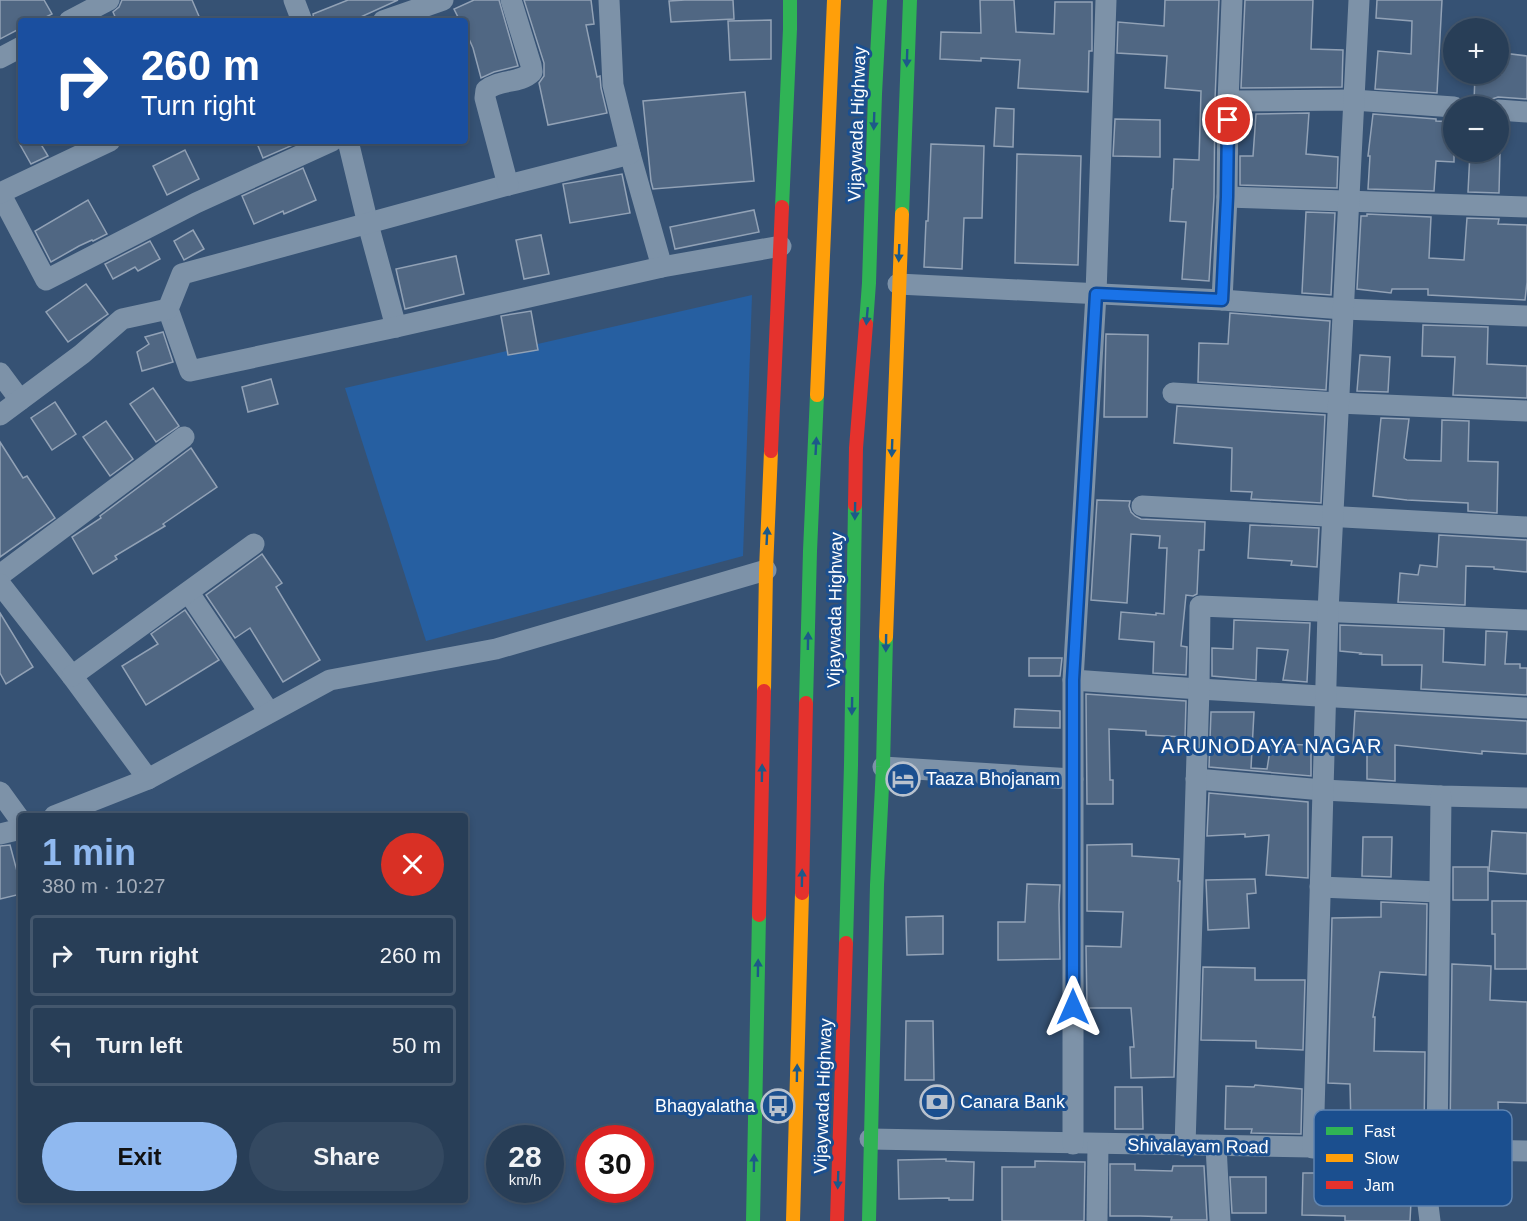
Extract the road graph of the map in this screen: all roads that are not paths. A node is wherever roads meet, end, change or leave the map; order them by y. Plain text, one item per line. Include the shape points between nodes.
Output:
1 (109, 0) edge
2 (294, 0) edge
3 (443, 0) edge
4 (511, 0) edge
5 (609, 0) edge
6 (790, 0) edge
7 (834, 0) edge
8 (880, 0) edge
9 (910, 0) edge
10 (1106, 0) edge
11 (1232, 0) edge
12 (1359, 0) edge
13 (75, 18) edge
14 (301, 18) edge
15 (392, 18) edge
16 (18, 49) edge
17 (0, 58) edge
18 (486, 90) junction
19 (468, 96) edge
20 (1228, 100) junction
21 (1353, 100) junction
22 (1443, 106) edge
23 (1509, 111) edge
24 (1527, 112) edge
25 (104, 144) edge
26 (325, 144) edge
27 (349, 144) edge
28 (630, 153) junction
29 (508, 185) junction
30 (0, 193) edge
31 (1227, 197) junction
32 (1348, 201) junction
33 (1527, 207) edge
34 (368, 224) junction
35 (781, 246) junction
36 (662, 267) junction
37 (898, 284) junction
38 (1096, 294) junction
39 (1222, 300) junction
40 (168, 309) junction
41 (1343, 309) junction
42 (1527, 316) edge
43 (396, 327) junction
44 (0, 373) edge
45 (1173, 393) dead end
46 (20, 400) junction
47 (1338, 403) junction
48 (1527, 411) edge
49 (0, 415) edge
50 (184, 437) dead end
51 (1142, 506) dead end
52 (1332, 516) junction
53 (1527, 527) edge
54 (254, 544) dead end
55 (765, 570) junction
56 (0, 575) edge
57 (0, 584) edge
58 (189, 593) junction
59 (1328, 611) junction
60 (1527, 620) edge
61 (72, 676) junction
62 (1073, 680) junction
63 (1199, 689) junction
64 (1325, 697) junction
65 (1527, 708) edge
66 (269, 712) junction
67 (884, 767) junction
68 (148, 778) junction
69 (1073, 779) junction
70 (1196, 779) junction
71 (1323, 790) junction
72 (0, 792) edge
73 (1441, 796) junction
74 (1527, 798) edge
75 (61, 813) edge
76 (18, 817) edge
77 (18, 830) edge
78 (0, 834) edge
79 (1320, 887) junction
80 (1439, 892) junction
81 (1314, 1110) edge
82 (1431, 1110) edge
83 (1314, 1111) edge
84 (870, 1139) junction
85 (1073, 1143) junction
86 (1098, 1144) junction
87 (1185, 1146) junction
88 (1216, 1146) junction
89 (1313, 1148) joint
90 (1512, 1151) edge
91 (1527, 1151) edge
92 (1430, 1206) edge
93 (753, 1221) edge
94 (793, 1221) edge
95 (837, 1221) edge
96 (869, 1221) edge
97 (1097, 1221) edge
98 (1220, 1221) edge
99 (1430, 1221) edge

1 - 13 street
2 - 14 street
3 - 15 street
4 - 18 street via 532,72
5 - 28 street via 613,85
6 - 35 main road
94 -> 7 main road, Vijaywada Highway via 810,551 836,92
8 -> 95 main road, Vijaywada Highway via 870,94 870,283 856,448
9 -> 37 main road
10 - 38 street
11 - 20 street
12 - 21 street
16 - 17 street
18 - 19 street
18 - 29 street
20 - 21 street
20 - 31 street
21 - 22 street
21 - 32 street
23 - 24 street
25 - 30 street
26 - 30 street via 196,203 46,280
27 - 34 street
28 - 29 street
28 - 36 street
29 - 34 street
31 - 32 street
31 - 39 street
32 - 33 street
32 - 41 street
34 - 40 street via 182,274
34 - 43 street
35 - 36 street
55 -> 35 main road
36 - 43 street
37 - 38 street
37 -> 67 main road
38 - 39 street
38 - 62 street
39 - 41 street
40 - 43 street via 190,370
40 - 46 street via 122,318
41 - 42 street
41 - 47 street
44 - 46 street
45 - 47 street
46 - 49 street
47 - 48 street
47 - 52 street
50 - 56 street
51 - 52 street
52 - 53 street
52 - 59 street
54 - 58 street
55 - 66 street via 496,649 330,680
93 -> 55 main road
57 - 61 street
58 - 61 street
58 - 66 street
59 - 60 street
59 - 63 street via 1200,606
59 - 64 street
61 - 68 street
62 - 63 street
62 - 69 street
63 - 64 street
63 - 70 street
64 - 65 street
64 - 71 street
66 - 68 street
67 - 69 street
67 - 84 main road
68 - 75 street
69 - 85 street
70 - 71 street
70 - 87 street
71 - 73 street
71 - 79 street
72 - 76 street
73 - 74 street
73 - 80 street
77 - 78 street
79 - 80 street
79 - 81 street
80 - 82 street
83 - 89 street
84 - 85 street, Shivalayam Road
84 - 96 main road
85 - 86 street, Shivalayam Road
86 - 87 street, Shivalayam Road
86 - 97 street
87 - 88 street, Shivalayam Road
88 - 89 street, Shivalayam Road
88 - 98 street
90 - 91 street, Shivalayam Road
92 - 99 street

